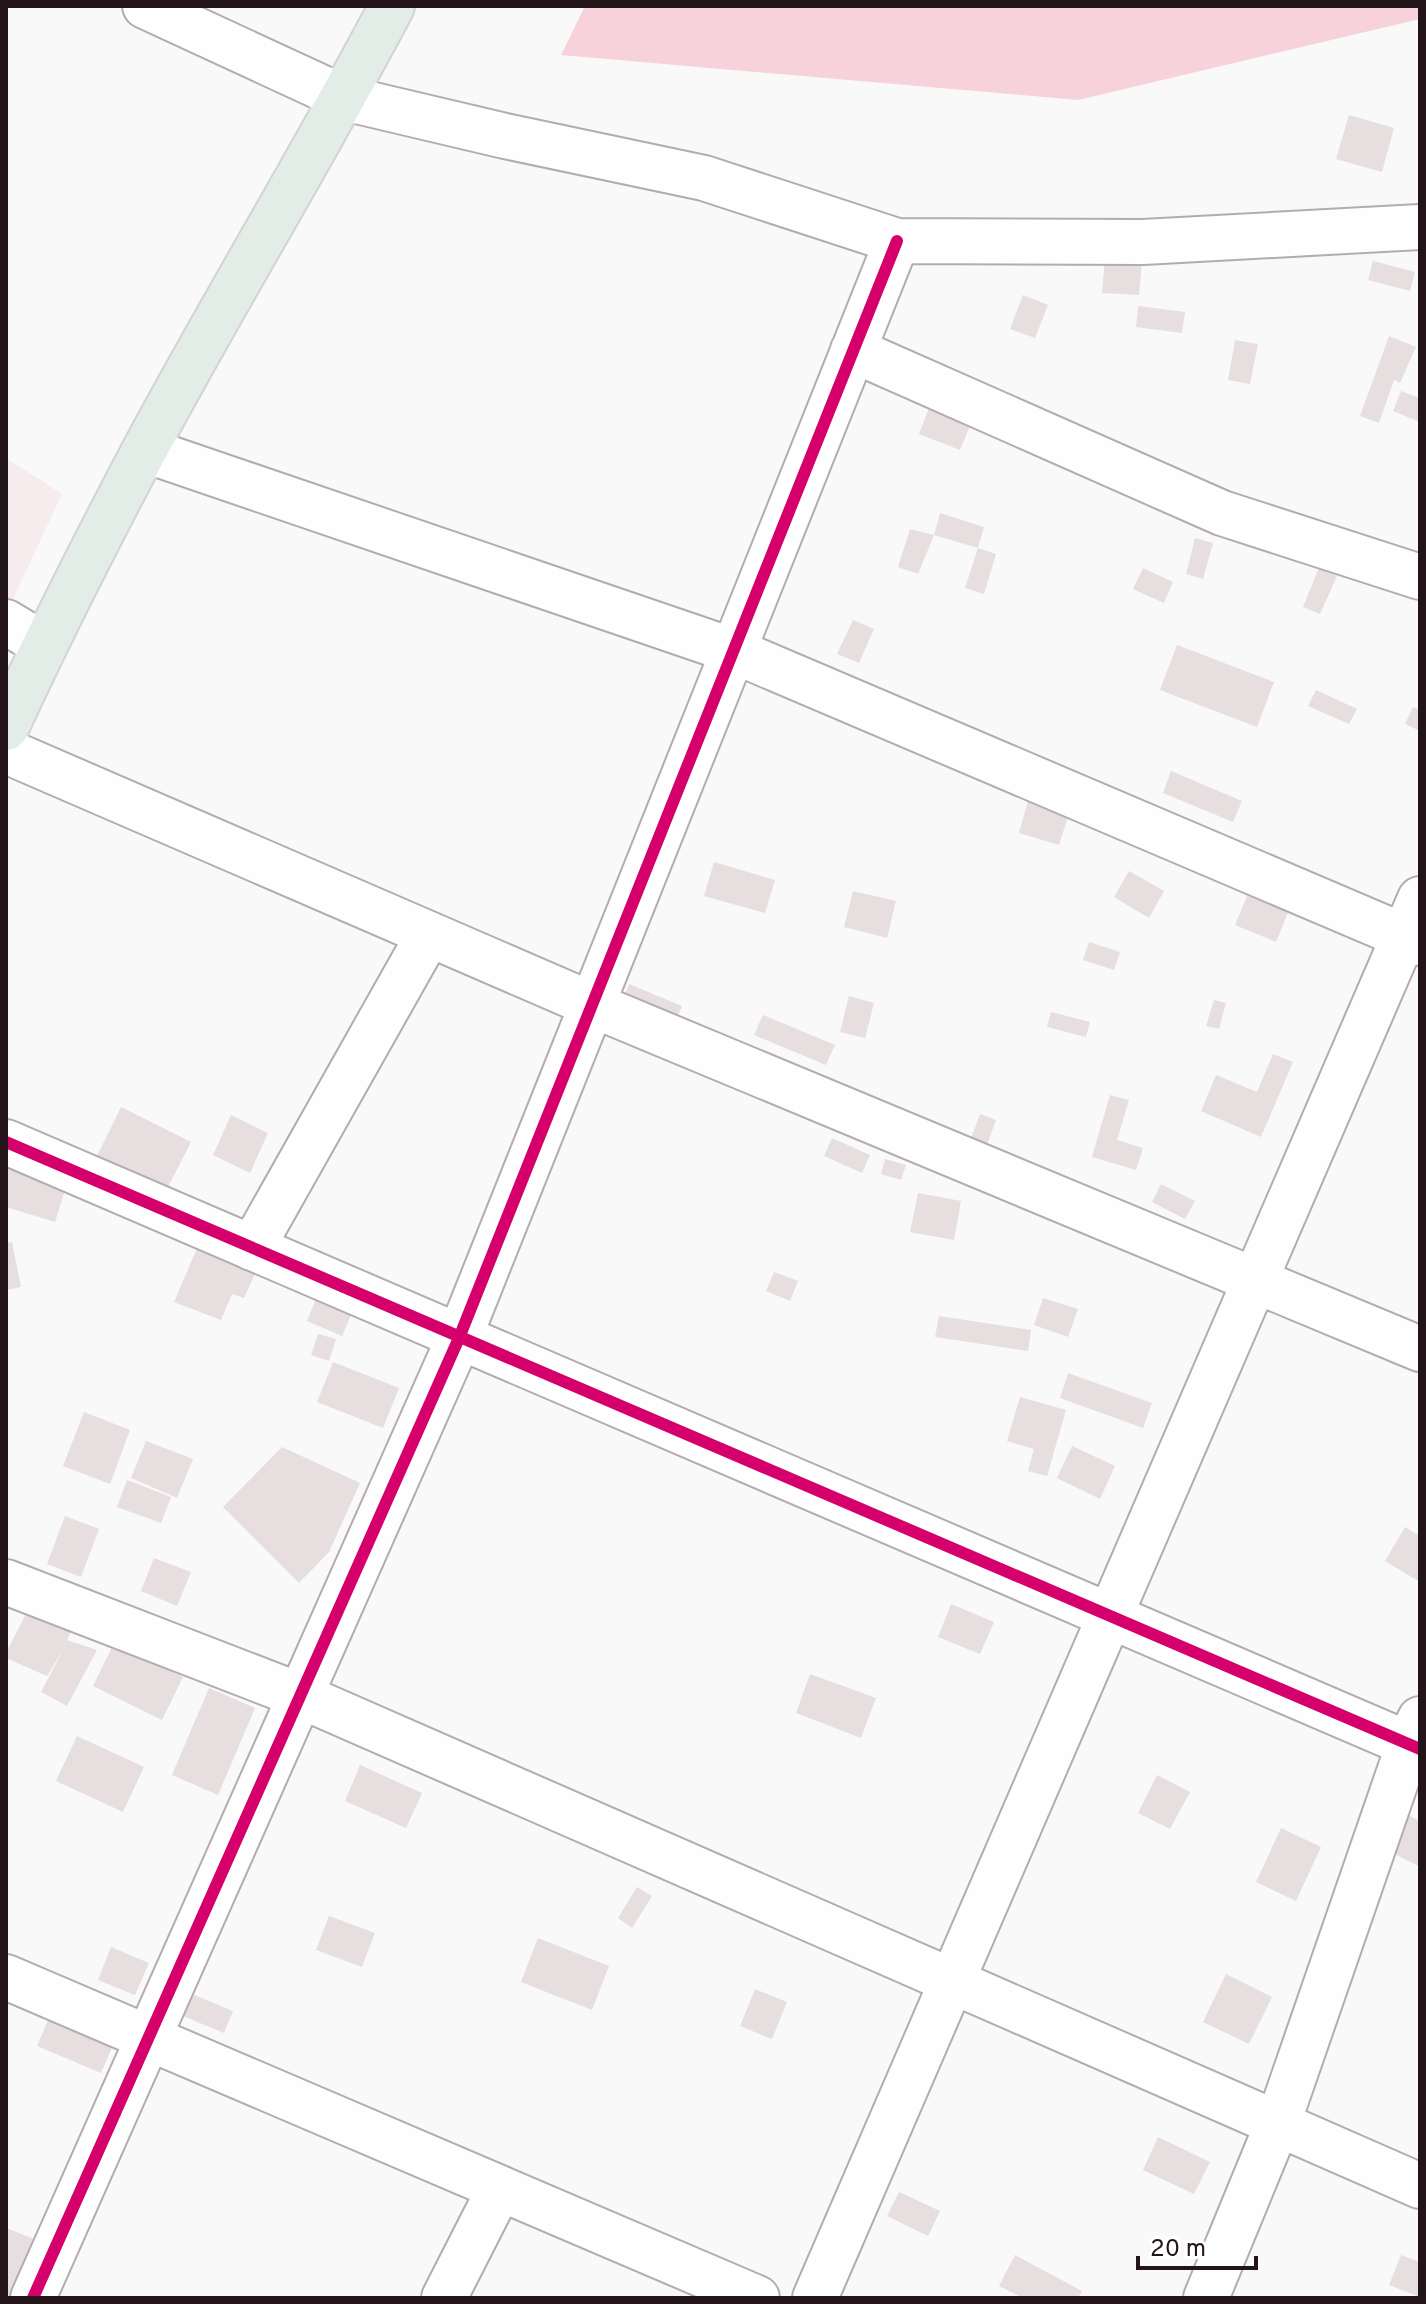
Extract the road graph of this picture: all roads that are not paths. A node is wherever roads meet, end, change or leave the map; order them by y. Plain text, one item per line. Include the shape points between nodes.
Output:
1 (145, 6) edge
2 (392, 6) edge
3 (344, 98) junction
4 (1420, 227) edge
5 (897, 241) junction
6 (853, 350) junction
7 (145, 450) junction
8 (1420, 577) edge
9 (6, 622) edge
10 (44, 645) junction
11 (734, 651) junction
12 (6, 728) edge
13 (6, 751) edge
14 (1415, 926) edge
15 (429, 934) junction
16 (593, 1005) junction
17 (6, 1142) edge
18 (252, 1248) junction
19 (1256, 1281) junction
20 (459, 1338) junction
21 (1420, 1349) edge
22 (6, 1582) edge
23 (1110, 1616) junction
24 (301, 1696) junction
25 (1416, 1738) edge
26 (6, 1977) edge
27 (952, 1981) junction
28 (149, 2038) junction
29 (1278, 2123) junction
30 (1420, 2186) edge
31 (500, 2188) junction
32 (33, 2298) edge
33 (444, 2298) edge
34 (757, 2298) edge
35 (815, 2298) edge
36 (1206, 2298) edge

1 - 3 street
2 - 3 main road
3 - 5 street via 704,178
3 - 7 main road
4 - 5 street via 1143,242
5 - 6 street
6 - 8 street via 1222,513
6 - 11 street
7 - 10 main road
7 - 11 street
9 - 10 street
10 - 12 main road
11 - 14 street
11 - 16 street
13 - 15 street
14 - 19 street
15 - 16 street
15 - 18 street
16 - 19 street
16 - 20 street
17 - 18 street
18 - 20 street
19 - 21 street
19 - 23 street
20 - 23 street
20 - 24 street
22 - 24 street
23 - 25 street
23 - 27 street
24 - 27 street
24 - 28 street
25 - 29 street
26 - 28 street
27 - 29 street
27 - 35 street
28 - 31 street
28 - 32 street
29 - 30 street
29 - 36 street
31 - 33 street
31 - 34 street

